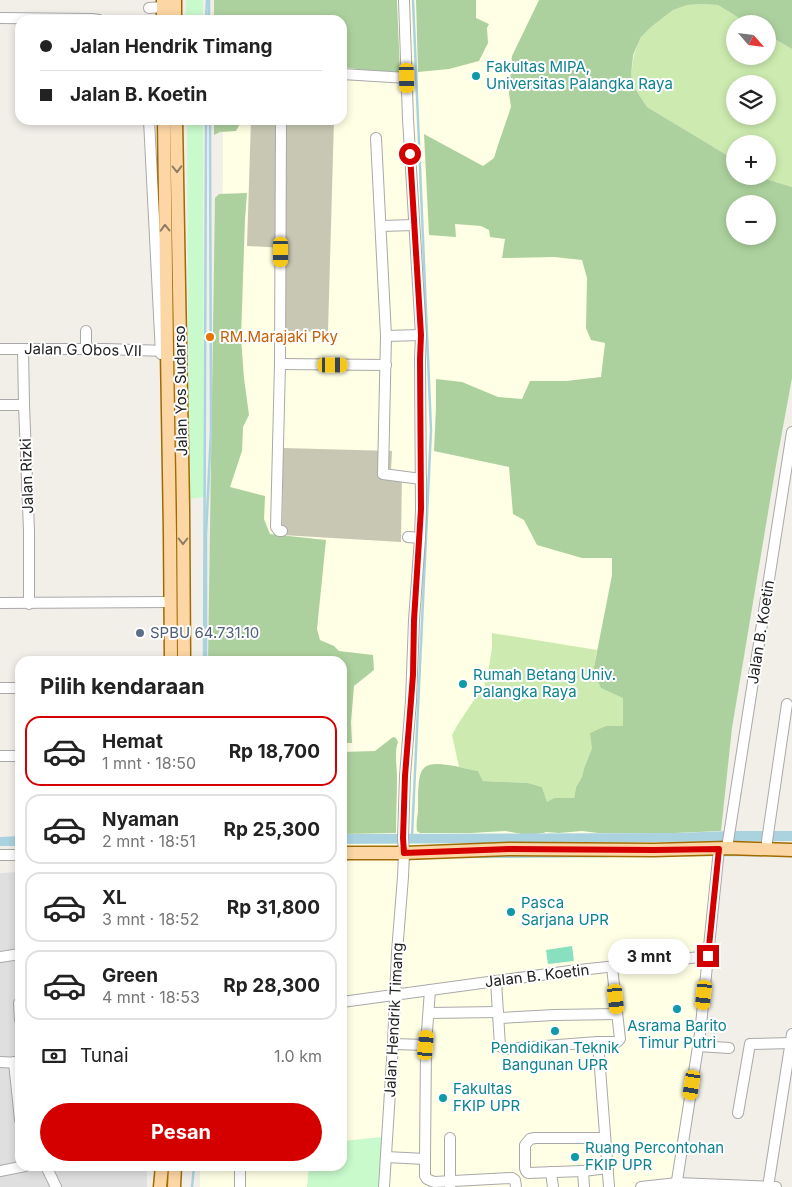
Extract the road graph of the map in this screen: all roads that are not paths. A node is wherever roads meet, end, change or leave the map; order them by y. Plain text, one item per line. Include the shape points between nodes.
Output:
1 (175, 0) edge
2 (404, 0) edge
3 (163, 3) edge
4 (149, 8) dead end
5 (175, 15) edge
6 (0, 18) edge
7 (15, 18) edge
8 (347, 74) edge
9 (407, 78) junction
10 (149, 125) edge
11 (165, 125) edge
12 (176, 125) edge
13 (281, 125) edge
14 (376, 138) dead end
15 (171, 188) junction
16 (414, 225) junction
17 (381, 226) junction
18 (86, 331) dead end
19 (421, 335) junction
20 (386, 336) junction
21 (0, 349) edge
22 (23, 349) junction
23 (86, 350) junction
24 (167, 351) junction
25 (280, 364) junction
26 (386, 365) junction
27 (24, 404) junction
28 (0, 405) edge
29 (792, 432) edge
30 (421, 479) junction
31 (176, 506) junction
32 (282, 531) dead end
33 (170, 533) junction
34 (408, 537) dead end
35 (420, 538) junction
36 (171, 602) junction
37 (0, 603) edge
38 (29, 604) junction
39 (171, 656) edge
40 (184, 656) edge
41 (0, 688) edge
42 (15, 688) edge
43 (787, 704) dead end
44 (0, 756) edge
45 (15, 756) edge
46 (768, 840) junction
47 (726, 842) junction
48 (403, 846) junction
49 (792, 850) edge
50 (347, 852) edge
51 (0, 855) edge
52 (15, 855) edge
53 (15, 955) edge
54 (708, 956) junction
55 (0, 957) edge
56 (612, 967) junction
57 (496, 981) junction
58 (430, 990) junction
59 (395, 995) junction
60 (347, 1001) edge
61 (429, 1013) junction
62 (617, 1014) junction
63 (499, 1015) junction
64 (791, 1040) edge
65 (598, 1042) junction
66 (393, 1044) junction
67 (426, 1045) junction
68 (698, 1046) junction
69 (729, 1048) dead end
70 (0, 1062) edge
71 (15, 1062) edge
72 (738, 1113) dead end
73 (450, 1138) dead end
74 (605, 1138) junction
75 (386, 1157) junction
76 (424, 1159) junction
77 (15, 1168) edge
78 (608, 1168) junction
79 (583, 1170) junction
80 (0, 1171) edge
81 (48, 1171) edge
82 (162, 1171) edge
83 (175, 1171) edge
84 (240, 1171) edge
85 (550, 1172) junction
86 (450, 1184) edge
87 (676, 1185) edge
88 (753, 1186) edge
89 (56, 1187) edge
90 (160, 1187) edge
91 (174, 1187) edge
92 (240, 1187) edge
93 (384, 1187) edge
94 (516, 1187) edge
95 (553, 1187) edge
96 (584, 1187) edge
97 (609, 1187) edge
98 (641, 1187) edge
99 (768, 1187) edge
100 (776, 1187) edge

1 - 5 main road
2 - 9 street, Jalan Hendrik Timang
3 - 4 street
6 - 7 street
8 - 9 street
9 - 16 street, Jalan Hendrik Timang
10 - 33 street
11 - 15 main road, Jalan Yos Sudarso
12 -> 15 main road, Jalan Yos Sudarso
13 - 25 street
14 - 17 street
24 -> 15 main road, Jalan Yos Sudarso
15 - 31 main road, Jalan Yos Sudarso
16 - 17 street
16 - 19 street, Jalan Hendrik Timang
17 - 20 street
18 - 23 street
19 - 20 street
19 - 30 street, Jalan Hendrik Timang
20 - 26 street
21 - 22 street, Jalan G Obos VII
22 - 23 street, Jalan G Obos VII
22 - 27 street, Jalan Rizki
23 - 24 street, Jalan G Obos VII
24 - 31 main road, Jalan Yos Sudarso
25 - 26 street
25 - 32 street via 276,527
26 - 30 street via 383,474
27 - 28 street
27 - 38 street, Jalan Rizki
29 - 47 street, Jalan B. Koetin
30 - 35 street, Jalan Hendrik Timang
31 - 33 main road, Jalan Yos Sudarso
31 -> 40 main road, Jalan Yos Sudarso
33 - 36 main road, Jalan Yos Sudarso
34 - 35 street
35 - 48 street, Jalan Hendrik Timang
36 - 38 street
36 - 39 main road, Jalan Yos Sudarso
37 - 38 street
41 - 42 street
43 - 46 street
44 - 45 street
46 - 47 main road
46 - 49 main road
47 - 48 main road via 654,850
47 - 54 street, Jalan B. Koetin
48 - 50 main road
48 - 59 street, Jalan Hendrik Timang
51 - 52 street
53 - 55 street
54 - 56 street, Jalan B. Koetin
54 - 68 street, Jalan B. Koetin
56 - 57 street, Jalan B. Koetin
56 - 62 street
57 - 58 street, Jalan B. Koetin
57 - 63 street
58 - 59 street, Jalan B. Koetin
58 - 61 street
59 - 60 street, Jalan B. Koetin
59 - 66 street, Jalan Hendrik Timang
61 - 63 street
61 - 67 street
62 - 63 street
62 - 65 street via 619,1041
63 - 65 street via 500,1046 505,1050
64 - 72 street via 750,1044
64 - 99 street
65 - 74 street
66 - 67 street
66 - 75 street, Jalan Hendrik Timang
67 - 76 street
68 - 69 street
68 - 87 street, Jalan B. Koetin
70 - 71 street
73 - 86 street
74 - 78 street
74 - 85 street via 530,1139 525,1145 524,1168 528,1173
75 - 76 street
75 - 93 street, Jalan Hendrik Timang
76 - 86 street via 427,1179
77 - 80 street
78 - 79 street
78 - 97 street
79 - 85 street
79 - 96 street
81 - 89 street
82 - 90 main road
83 - 91 main road
84 - 92 street
85 - 95 street
86 - 94 street via 512,1178
87 - 88 street
87 - 98 street
88 - 99 street
99 - 100 street

